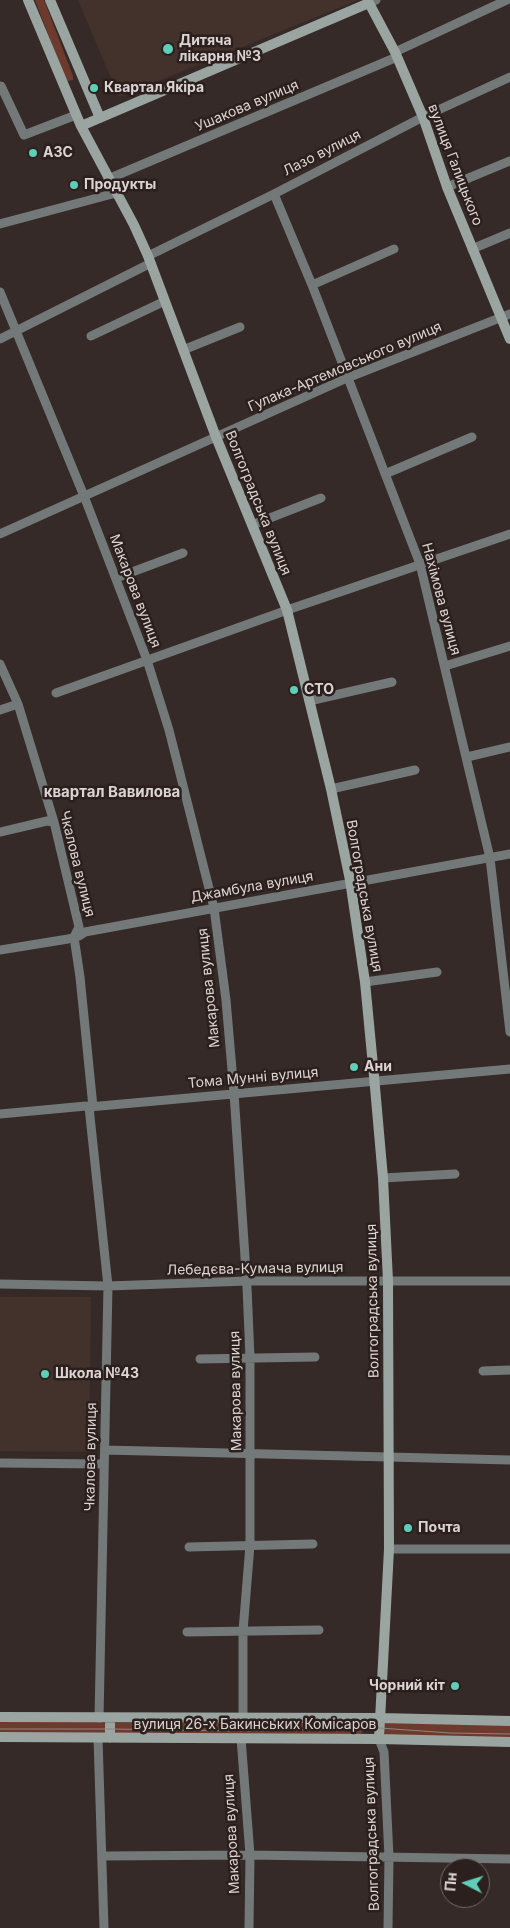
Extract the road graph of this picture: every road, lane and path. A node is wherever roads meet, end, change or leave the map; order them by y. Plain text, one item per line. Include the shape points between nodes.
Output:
1 (28, 0) edge
2 (50, 0) edge
3 (507, 0) edge
4 (373, 2) edge
5 (396, 54) junction
6 (510, 77) edge
7 (0, 86) edge
8 (76, 114) junction
9 (423, 117) junction
10 (100, 118) junction
11 (81, 126) junction
12 (510, 161) edge
13 (108, 179) junction
14 (447, 187) junction
15 (116, 193) junction
16 (274, 194) junction
17 (0, 224) edge
18 (510, 233) edge
19 (394, 249) dead end
20 (472, 249) junction
21 (150, 259) junction
22 (312, 285) junction
23 (0, 292) edge
24 (165, 301) junction
25 (506, 316) edge
26 (240, 327) dead end
27 (16, 330) junction
28 (91, 336) dead end
29 (0, 339) edge
30 (510, 339) edge
31 (183, 350) junction
32 (347, 378) junction
33 (216, 437) junction
34 (472, 438) dead end
35 (386, 474) junction
36 (84, 496) junction
37 (321, 498) dead end
38 (252, 526) junction
39 (0, 534) edge
40 (510, 534) edge
41 (183, 553) dead end
42 (420, 564) junction
43 (116, 578) junction
44 (287, 610) junction
45 (510, 646) edge
46 (147, 660) junction
47 (0, 664) edge
48 (445, 666) junction
49 (392, 682) dead end
50 (56, 693) dead end
51 (309, 701) junction
52 (18, 704) junction
53 (0, 710) edge
54 (510, 747) edge
55 (467, 757) junction
56 (415, 770) dead end
57 (331, 789) junction
58 (54, 822) junction
59 (0, 832) edge
60 (510, 854) edge
61 (490, 858) junction
62 (350, 883) junction
63 (214, 908) junction
64 (74, 937) junction
65 (505, 946) edge
66 (0, 950) edge
67 (437, 972) dead end
68 (365, 982) junction
69 (510, 1032) edge
70 (510, 1069) edge
71 (374, 1081) junction
72 (234, 1093) junction
73 (91, 1107) junction
74 (0, 1114) edge
75 (455, 1174) dead end
76 (384, 1178) junction
77 (388, 1281) junction
78 (510, 1281) edge
79 (247, 1282) junction
80 (0, 1284) edge
81 (108, 1286) junction
82 (315, 1357) dead end
83 (250, 1358) junction
84 (200, 1359) dead end
85 (510, 1370) edge
86 (483, 1371) dead end
87 (105, 1450) junction
88 (251, 1454) junction
89 (388, 1456) junction
90 (510, 1460) edge
91 (0, 1464) edge
92 (104, 1464) junction
93 (313, 1544) dead end
94 (250, 1545) junction
95 (189, 1548) dead end
96 (389, 1549) junction
97 (510, 1549) edge
98 (319, 1630) dead end
99 (243, 1631) junction
100 (186, 1632) dead end
101 (0, 1717) edge
102 (99, 1718) junction
103 (110, 1718) junction
104 (243, 1718) junction
105 (380, 1718) junction
106 (510, 1721) edge
107 (0, 1738) edge
108 (98, 1738) junction
109 (110, 1738) junction
110 (241, 1738) junction
111 (379, 1739) junction
112 (510, 1742) edge
113 (250, 1855) junction
114 (102, 1856) junction
115 (389, 1857) junction
116 (510, 1859) edge
117 (104, 1928) edge
118 (250, 1928) edge
119 (388, 1928) edge

1 - 8 street, Волгоградська вулиця
2 - 10 street
3 - 5 street, Ушакова вулиця
4 - 5 street, вулиця Галицького
4 - 10 street
5 - 9 street, вулиця Галицького
5 - 13 street, Ушакова вулиця
6 - 9 street, Лазо вулиця
7 - 8 street via 24,135
8 - 11 street, Волгоградська вулиця
9 - 14 street, вулиця Галицького
9 - 16 street, Лазо вулиця
10 - 11 street
11 - 13 street, Волгоградська вулиця
12 - 14 street
13 - 15 street, Волгоградська вулиця
14 - 20 street, вулиця Галицького
15 - 17 street
15 - 21 street, Волгоградська вулиця
16 - 21 street, Лазо вулиця
16 - 22 street, Нахімова вулиця
18 - 20 street
19 - 22 street
20 - 25 street, вулиця Галицького
21 - 24 street, Волгоградська вулиця
21 - 27 street, Лазо вулиця
22 - 32 street, Нахімова вулиця
23 - 27 street, Макарова вулиця
24 - 28 street
24 - 31 street, Волгоградська вулиця
25 - 30 street, вулиця Галицького
25 - 32 street, Гулака-Артемовського вулиця
26 - 31 street
27 - 29 street, Лазо вулиця
27 - 36 street, Макарова вулиця
31 - 33 street, Волгоградська вулиця
32 - 33 street, Гулака-Артемовського вулиця
32 - 35 street, Нахімова вулиця
33 - 36 street, Гулака-Артемовського вулиця
33 - 38 street, Волгоградська вулиця
34 - 35 street
35 - 42 street, Нахімова вулиця
36 - 39 street, Гулака-Артемовського вулиця
36 - 43 street, Макарова вулиця
37 - 38 street
38 - 44 street, Волгоградська вулиця
40 - 42 street
41 - 43 street
42 - 44 street
42 - 48 street, Нахімова вулиця
43 - 46 street, Макарова вулиця
44 - 46 street
44 - 51 street, Волгоградська вулиця
45 - 48 street
46 - 50 street
46 - 63 street, Макарова вулиця via 171,737
47 - 52 street, Чкалова вулиця
48 - 55 street, Нахімова вулиця
49 - 51 street
51 - 57 street, Волгоградська вулиця
52 - 53 street
52 - 58 street, Чкалова вулиця
54 - 55 street
55 - 61 street, Нахімова вулиця
56 - 57 street
57 - 62 street, Волгоградська вулиця
58 - 59 street via 47,820
58 - 64 street, Чкалова вулиця via 79,927
60 - 61 street, Джамбула вулиця
61 - 62 street, Джамбула вулиця
61 - 65 street, Нахімова вулиця
62 - 63 street, Джамбула вулиця
62 - 68 street, Волгоградська вулиця
63 - 64 street, Джамбула вулиця via 85,932
63 - 72 street, Макарова вулиця
64 - 66 street, Джамбула вулиця
64 - 73 street, Чкалова вулиця
65 - 69 street, Нахімова вулиця
67 - 68 street
68 - 71 street, Волгоградська вулиця
70 - 71 street, Тома Мунні вулиця
71 - 72 street, Тома Мунні вулиця
71 - 76 street, Волгоградська вулиця
72 - 73 street, Тома Мунні вулиця
72 - 79 street, Макарова вулиця
73 - 74 street, Тома Мунні вулиця
73 - 81 street, Чкалова вулиця
75 - 76 street
76 - 77 street, Волгоградська вулиця
77 - 78 street, Лебедєва-Кумача вулиця
77 - 79 street, Лебедєва-Кумача вулиця
77 - 89 street, Волгоградська вулиця
79 - 81 street, Лебедєва-Кумача вулиця
79 - 83 street, Макарова вулиця
80 - 81 street, Лебедєва-Кумача вулиця
81 - 87 street, Чкалова вулиця
82 - 83 street
83 - 84 street
83 - 88 street, Макарова вулиця
85 - 86 street
87 - 88 street
87 - 92 street, Чкалова вулиця
88 - 89 street
88 - 94 street, Макарова вулиця
89 - 90 street
89 - 96 street, Волгоградська вулиця
91 - 92 street
92 - 102 street, Чкалова вулиця
93 - 94 street
94 - 95 street
94 - 99 street, Макарова вулиця
96 - 97 street
96 - 105 street, Волгоградська вулиця
98 - 99 street
99 - 100 street
99 - 104 street, Макарова вулиця
101 - 102 street, вулиця 26-х Бакинських Комісаров
102 - 103 street, вулиця 26-х Бакинських Комісаров
103 - 104 street, вулиця 26-х Бакинських Комісаров
103 - 109 street
104 - 105 street, вулиця 26-х Бакинських Комісаров
105 - 106 street, вулиця 26-х Бакинських Комісаров
105 - 111 street, Волгоградська вулиця
107 - 108 street, вулиця 26-х Бакинських Комісаров
108 - 109 street, вулиця 26-х Бакинських Комісаров
108 - 114 street
109 - 110 street, вулиця 26-х Бакинських Комісаров
110 - 111 street, вулиця 26-х Бакинських Комісаров
110 - 113 street, Макарова вулиця
111 - 112 street, вулиця 26-х Бакинських Комісаров
111 - 115 street, Волгоградська вулиця via 384,1752
113 - 114 street
113 - 115 street
113 - 118 street, Макарова вулиця
114 - 117 street
115 - 116 street
115 - 119 street, Волгоградська вулиця

